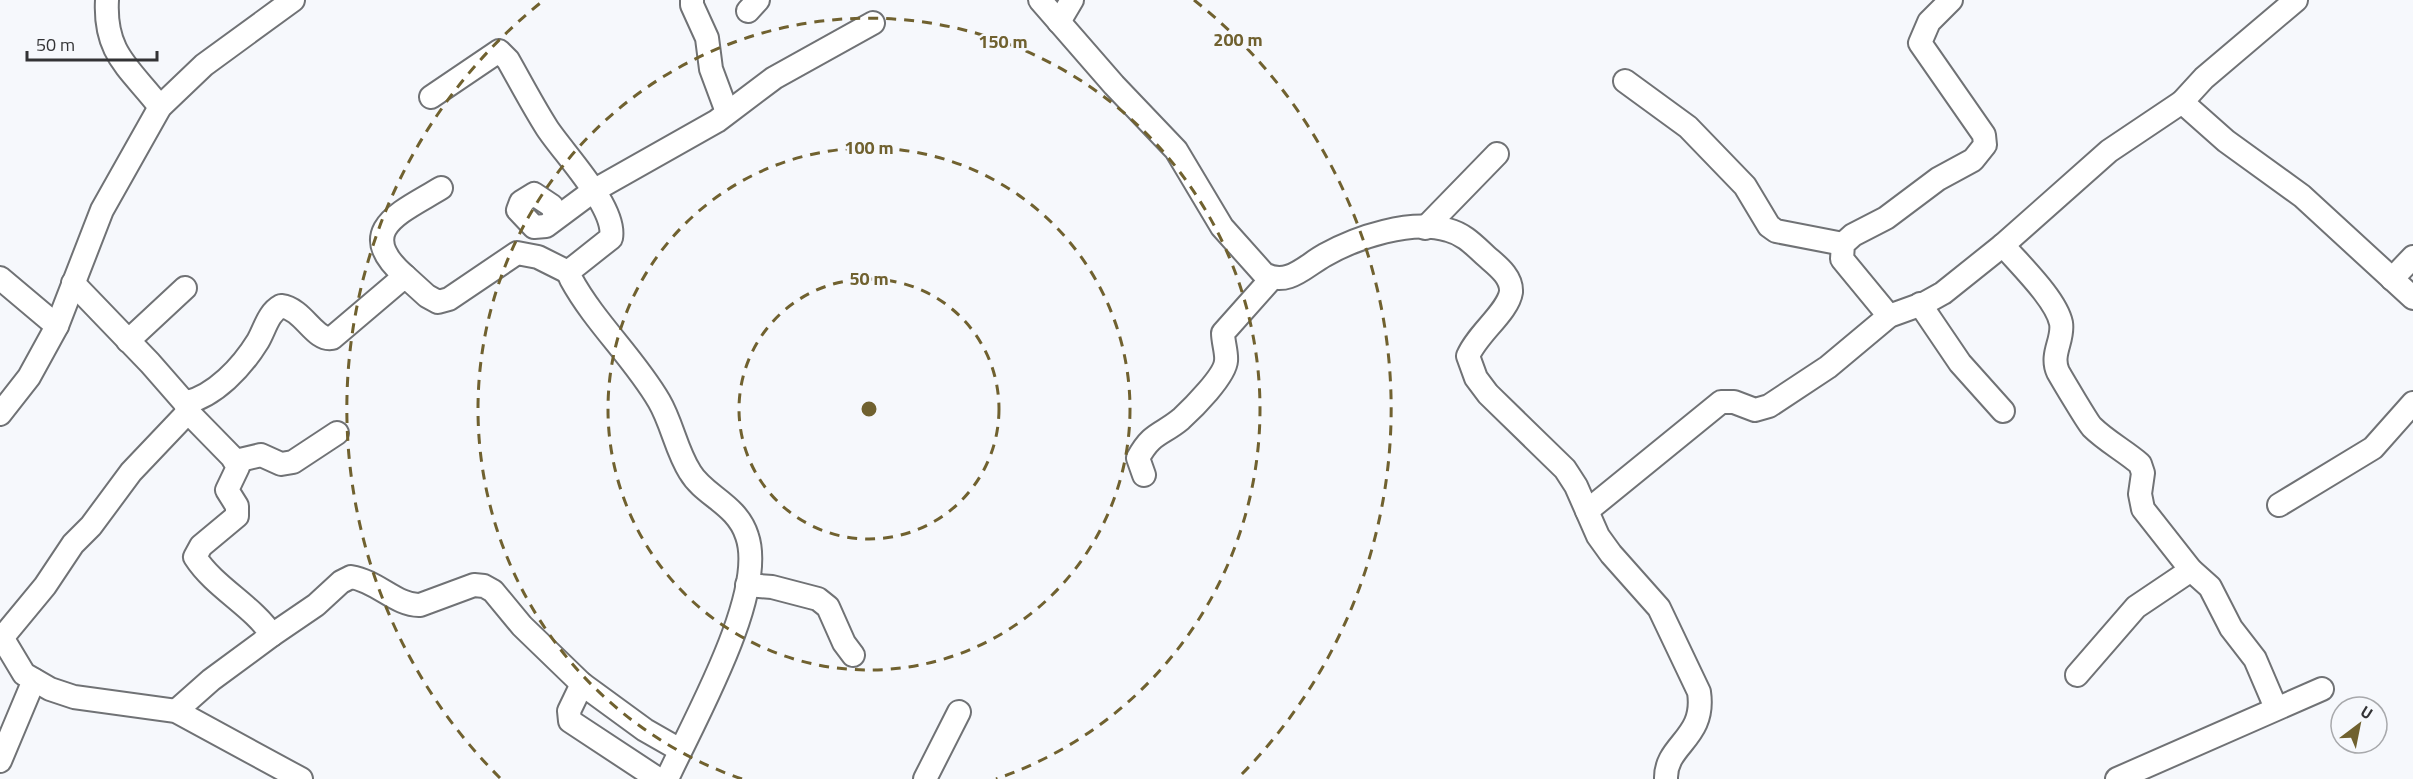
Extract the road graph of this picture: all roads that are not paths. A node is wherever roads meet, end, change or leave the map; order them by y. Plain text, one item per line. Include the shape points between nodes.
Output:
1 (106, 0) edge
2 (293, 0) edge
3 (692, 0) edge
4 (1040, 0) edge
5 (1072, 0) edge
6 (1951, 0) edge
7 (2296, 0) edge
8 (1059, 22) junction
9 (873, 23) dead end
10 (1625, 81) dead end
11 (431, 98) dead end
12 (2182, 102) junction
13 (160, 107) junction
14 (728, 112) junction
15 (1497, 154) dead end
16 (441, 188) dead end
17 (593, 191) junction
18 (556, 218) dead end
19 (1425, 228) junction
20 (1844, 244) junction
21 (2003, 245) junction
22 (2413, 257) edge
23 (568, 272) junction
24 (405, 276) junction
25 (0, 278) edge
26 (1272, 278) junction
27 (2392, 279) junction
28 (73, 284) junction
29 (185, 288) dead end
30 (2413, 298) edge
31 (1920, 304) junction
32 (1889, 316) junction
33 (57, 326) junction
34 (128, 341) junction
35 (2413, 403) edge
36 (186, 408) junction
37 (2003, 411) dead end
38 (0, 414) edge
39 (337, 433) dead end
40 (236, 462) junction
41 (1144, 475) dead end
42 (2279, 505) dead end
43 (1587, 511) junction
44 (2191, 570) junction
45 (747, 585) junction
46 (272, 635) junction
47 (1, 636) edge
48 (853, 655) dead end
49 (2077, 675) dead end
50 (34, 680) junction
51 (582, 684) junction
52 (2322, 689) dead end
53 (2276, 708) junction
54 (176, 711) junction
55 (959, 712) dead end
56 (680, 750) junction
57 (0, 762) edge
58 (301, 779) edge
59 (658, 779) edge
60 (667, 779) edge
61 (925, 779) edge
62 (1666, 779) edge
63 (2117, 779) edge

1 - 13 street via 113,50
2 - 13 street via 204,65
3 - 14 street via 707,38 711,69
4 - 8 street
5 - 8 street
6 - 20 street via 1929,22 1920,43 1983,135 1985,145 1973,160 1938,179
7 - 12 street via 2204,78
8 - 26 street via 1176,150 1231,240
9 - 14 street via 774,78
10 - 20 street via 1688,127 1745,186 1769,226 1776,231
11 - 17 street via 499,51
12 - 21 street via 2109,151
12 - 27 street via 2226,141 2302,196
13 - 28 street via 102,210
14 - 17 street
15 - 19 street
16 - 24 street via 387,222 381,235 384,251
17 - 18 street
17 - 23 street via 612,222 611,238
19 - 26 street via 1380,232 1336,249 1293,276
19 - 43 street via 1450,230 1466,238 1505,273 1511,289 1508,303 1474,341 1468,356 1476,378 1488,394 1565,470
20 - 32 street via 1842,259
21 - 31 street via 1943,293
21 - 44 street via 2049,299 2061,322 2054,358 2058,372 2091,426 2140,464 2144,473 2140,494 2143,509
22 - 27 street
23 - 24 street via 538,257 517,253 438,302
23 - 45 street via 660,403 689,472 739,520 748,537
24 - 36 street via 332,338 323,338 291,308 276,309 250,352 225,381
25 - 33 street
26 - 41 street via 1223,333 1227,360 1217,379 1180,420 1145,444 1138,458
27 - 30 street
28 - 33 street
28 - 34 street
29 - 34 street
31 - 32 street
31 - 37 street via 1960,363
32 - 43 street via 1828,367 1769,406 1755,410 1721,402
33 - 38 street via 28,377
34 - 36 street
35 - 42 street via 2373,448
36 - 40 street
36 - 47 street
39 - 40 street via 293,462 282,464 261,454
40 - 46 street via 238,467 227,490 237,506 237,516 201,546 195,556
43 - 62 street via 1611,554 1659,608 1699,692 1697,723 1666,768
44 - 49 street via 2136,607
44 - 53 street via 2210,587 2231,628 2255,659
45 - 48 street via 818,599 828,607
45 - 56 street via 730,644
46 - 51 street via 351,577 374,583 413,606 474,585 484,586
46 - 54 street
47 - 50 street via 16,664
50 - 54 street via 74,697
50 - 57 street
51 - 56 street
51 - 59 street via 569,711 570,721
52 - 53 street
53 - 63 street
54 - 58 street
55 - 61 street
56 - 60 street

